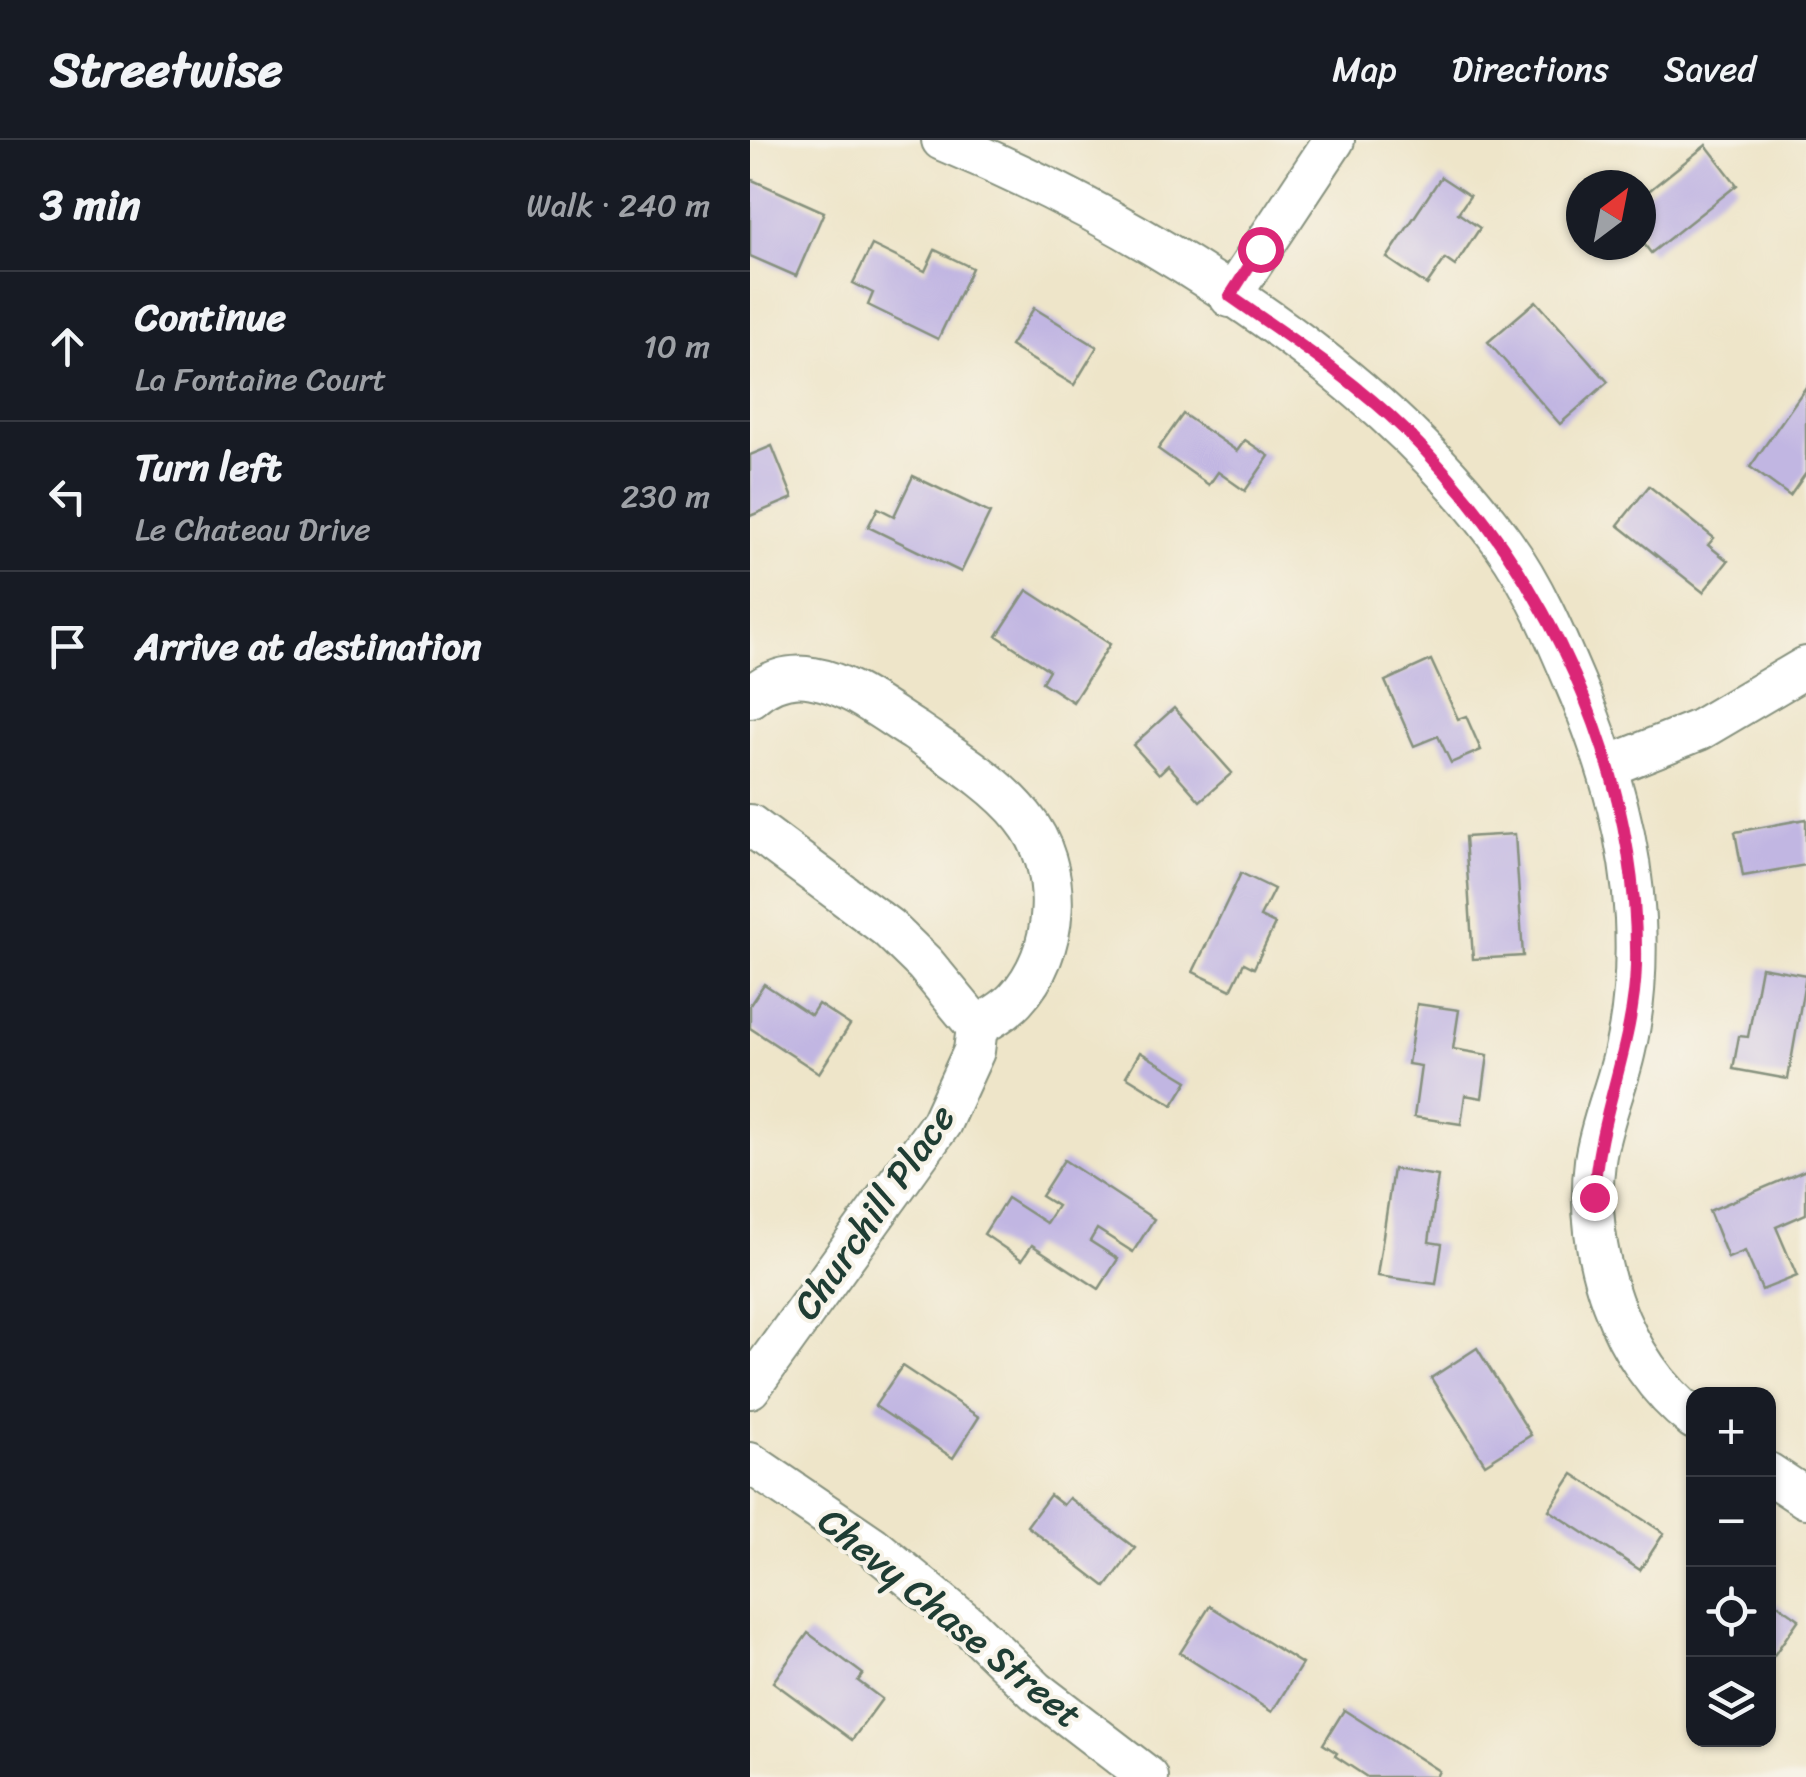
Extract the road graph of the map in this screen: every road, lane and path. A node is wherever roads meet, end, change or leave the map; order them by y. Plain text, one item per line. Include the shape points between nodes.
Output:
1 (942, 140) edge
2 (1334, 140) edge
3 (1230, 296) junction
4 (1806, 668) edge
5 (750, 697) edge
6 (1609, 766) junction
7 (750, 825) edge
8 (977, 1027) junction
9 (750, 1388) edge
10 (1686, 1411) edge
11 (750, 1463) edge
12 (1774, 1477) edge
13 (1806, 1498) edge
14 (1148, 1777) edge

1 - 3 street via 1104,220
2 - 3 street
3 - 6 street via 1381,408 1504,544 1560,648
4 - 6 street via 1699,730
5 - 8 street via 784,677 841,686 936,746 1010,801 1026,821 1049,873 1049,933 1038,968 1014,1002
6 - 10 street via 1632,880 1636,968 1625,1050 1596,1160 1594,1229 1626,1332 1661,1388
7 - 8 street via 888,928
8 - 9 street, Churchill Place via 974,1051 940,1124
11 - 14 street, Chevy Chase Street via 872,1546 1036,1691
12 - 13 street

